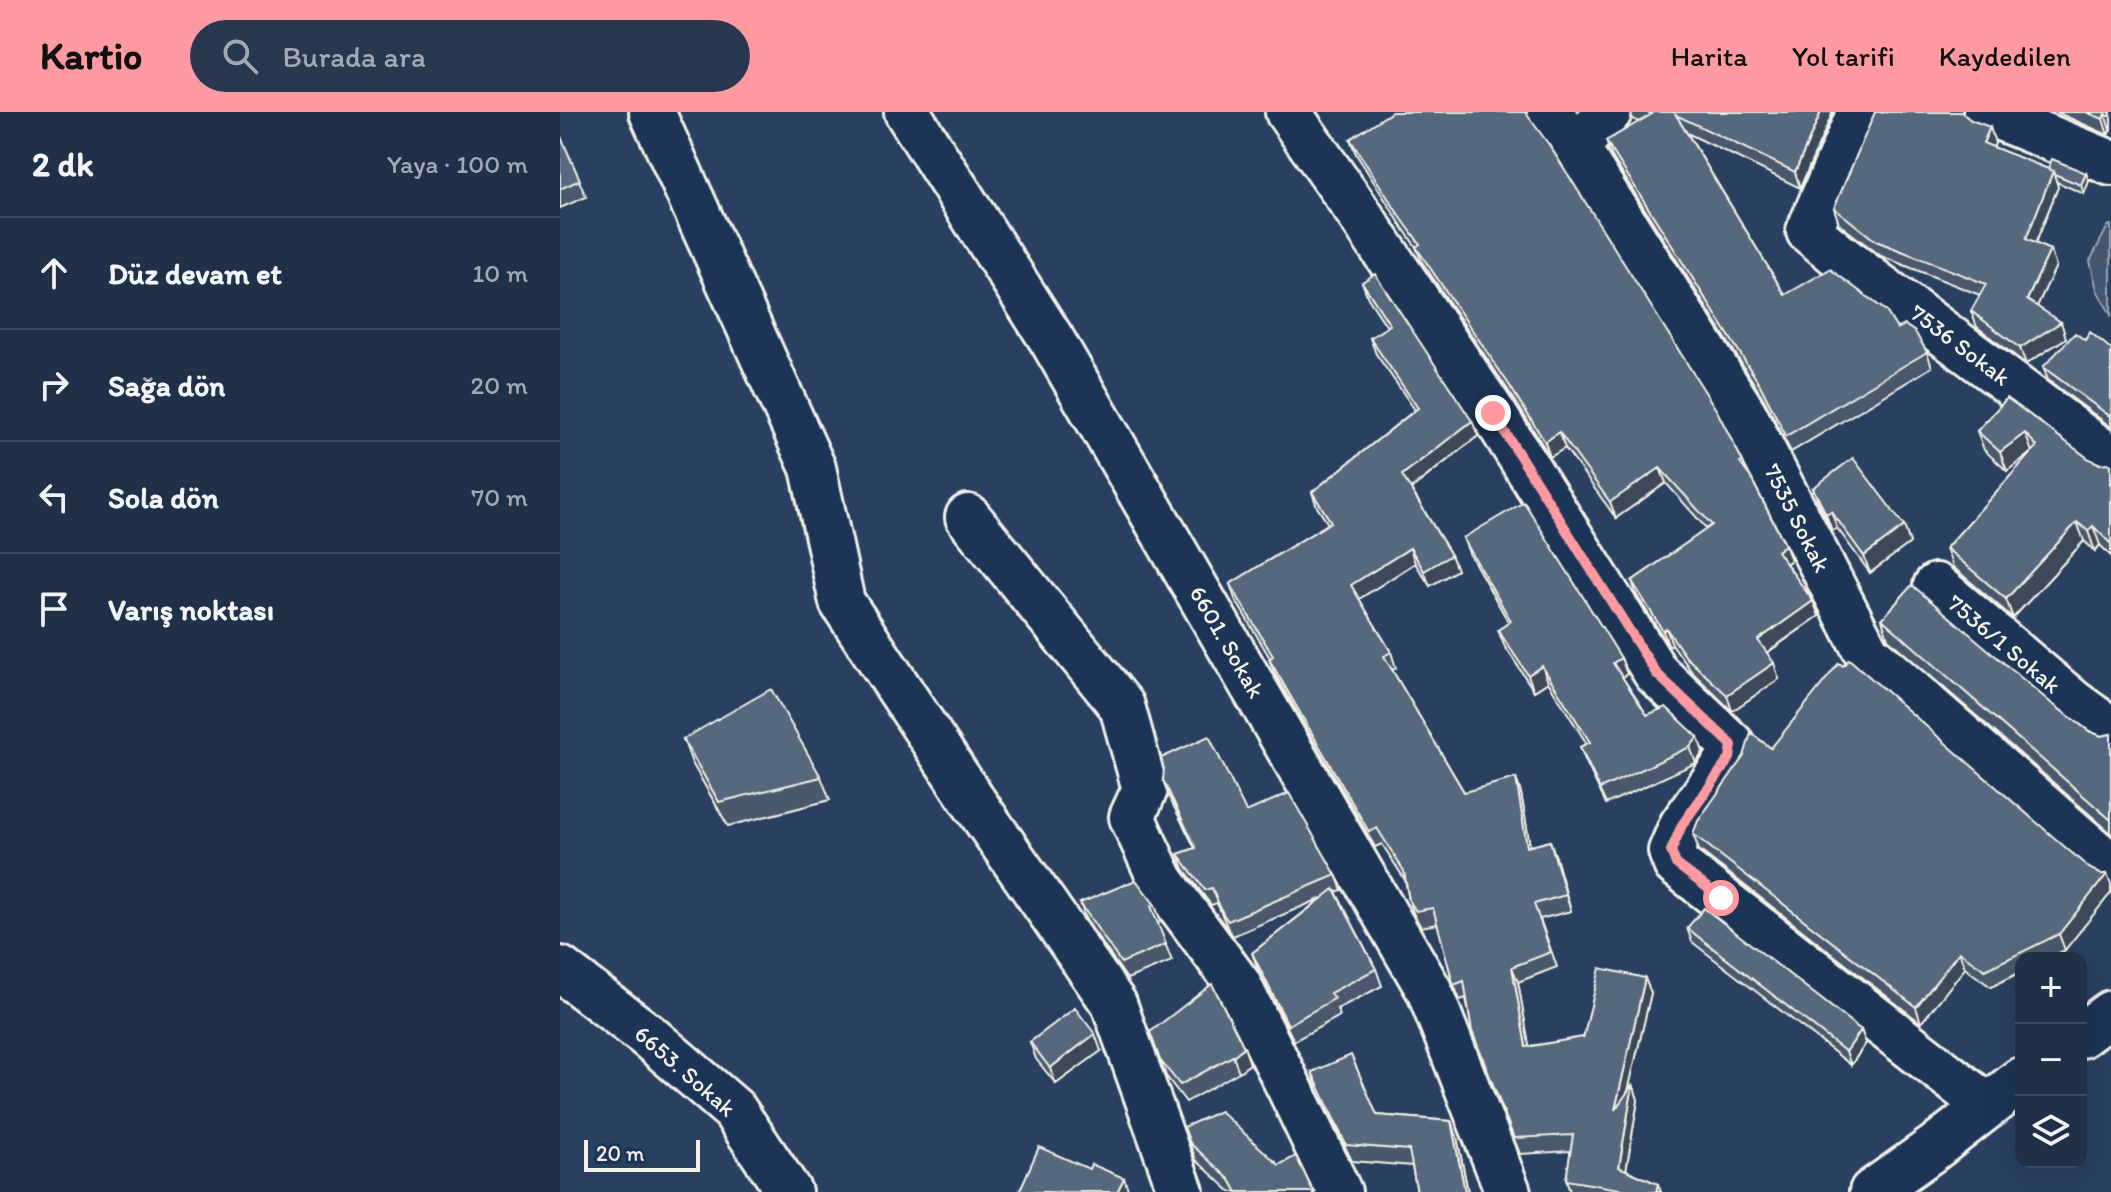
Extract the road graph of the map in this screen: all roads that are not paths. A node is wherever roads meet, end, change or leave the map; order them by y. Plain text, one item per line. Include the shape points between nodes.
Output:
1 (652, 112) edge
2 (907, 112) edge
3 (1288, 112) edge
4 (1550, 112) edge
5 (1609, 112) edge
6 (1860, 112) edge
7 (1986, 112) edge
8 (1576, 147) junction
9 (2111, 163) edge
10 (2111, 458) edge
11 (968, 517) dead end
12 (1936, 586) dead end
13 (2111, 730) edge
14 (2111, 866) edge
15 (560, 969) edge
16 (2111, 1013) edge
17 (2087, 1031) edge
18 (2015, 1084) edge
19 (1986, 1105) junction
20 (789, 1192) edge
21 (1181, 1192) edge
22 (1339, 1192) edge
23 (1508, 1192) edge
24 (1872, 1192) edge

1 - 21 street via 813,468 842,602 1114,1004
2 - 23 street, 6601. Sokak via 1060,353 1429,990
3 - 19 street via 1493,413 1656,673 1732,745 1730,758 1682,825 1671,851 1676,864
4 - 8 street, 7535 Sokak
5 - 8 street
6 - 10 street, 7536 Sokak via 1809,231
7 - 9 street
8 - 14 street, 7535 Sokak via 1744,414 1867,653
11 - 22 street via 1122,706 1145,789 1132,817 1161,880 1238,984
12 - 13 street, 7536/1 Sokak
15 - 20 street, 6653. Sokak via 734,1110
16 - 17 street
18 - 19 street
19 - 24 street

